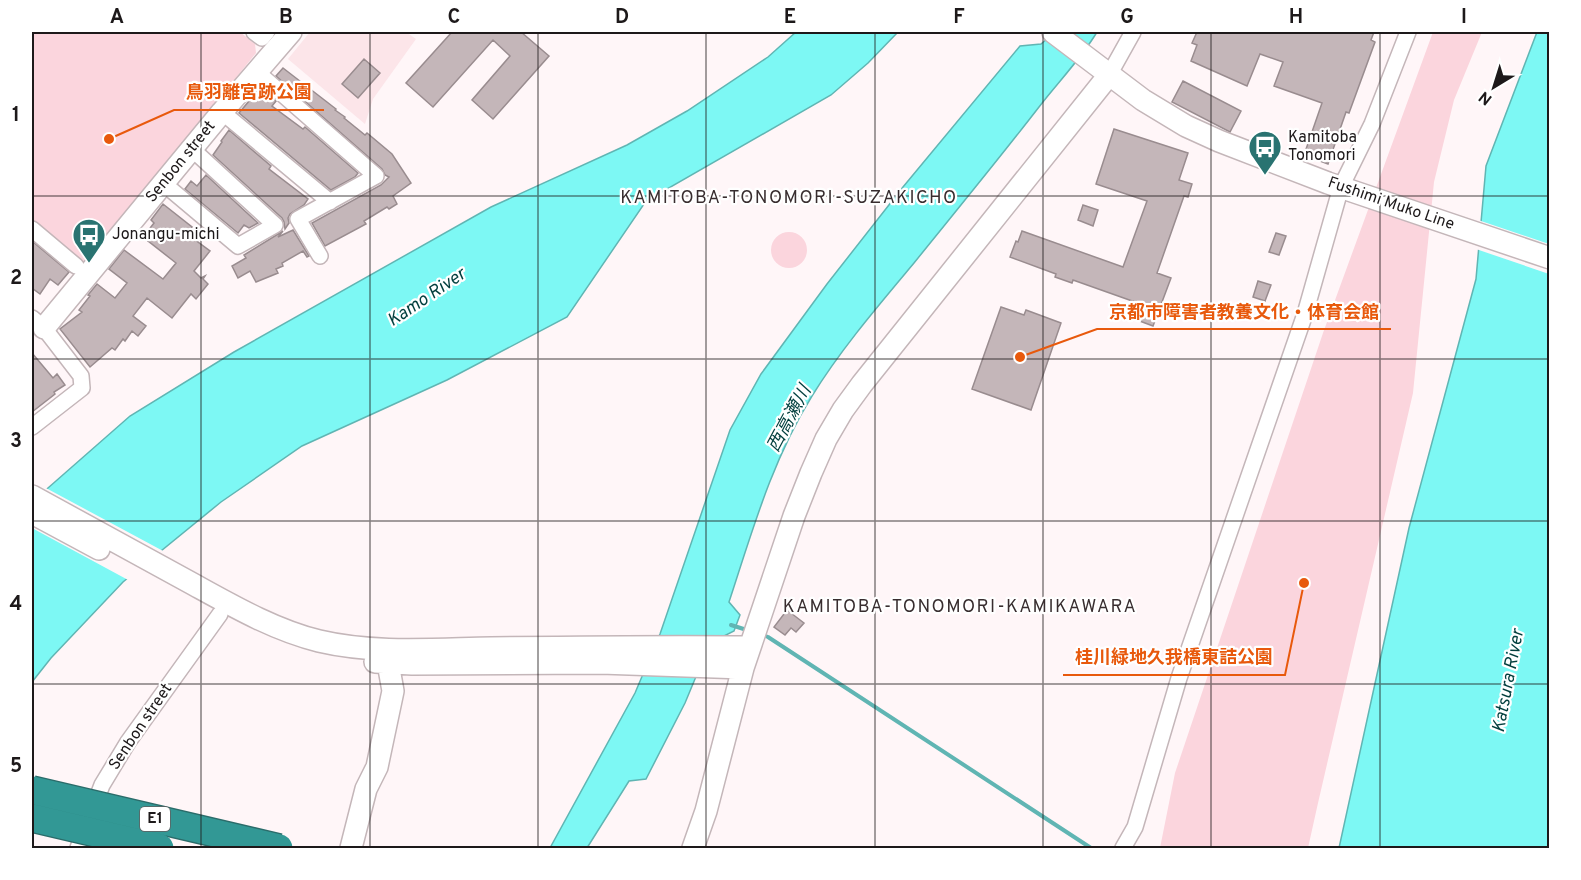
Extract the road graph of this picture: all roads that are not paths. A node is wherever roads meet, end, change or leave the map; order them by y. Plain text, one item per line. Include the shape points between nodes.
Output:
1 (254, 32) edge
2 (267, 32) edge
3 (291, 32) edge
4 (1053, 32) edge
5 (1133, 32) edge
6 (1408, 32) edge
7 (1104, 71) junction
8 (257, 72) junction
9 (222, 112) junction
10 (192, 149) junction
11 (163, 183) junction
12 (1344, 188) junction
13 (330, 202) junction
14 (32, 229) edge
15 (320, 256) dead end
16 (1550, 258) edge
17 (76, 266) dead end
18 (35, 322) edge
19 (32, 427) edge
20 (32, 496) edge
21 (32, 513) edge
22 (205, 598) junction
23 (220, 614) junction
24 (750, 648) junction
25 (601, 655) junction
26 (389, 656) junction
27 (743, 668) junction
28 (32, 790) edge
29 (32, 818) edge
30 (78, 849) edge
31 (160, 849) edge
32 (279, 849) edge
33 (351, 849) edge
34 (693, 849) edge
35 (1123, 849) edge

1 - 2 street via 262,38
3 - 8 street, Senbon street
4 - 7 street, Fushimi Muko Line
5 - 7 street
6 - 12 street
7 - 12 street, Fushimi Muko Line via 1186,126
7 - 24 street via 843,410 811,473
8 - 9 street, Senbon street
8 - 13 street via 376,176
9 - 10 street, Senbon street
9 - 13 street
10 - 11 street, Senbon street
10 - 11 street via 275,225 238,246
11 - 18 street, Senbon street
12 - 16 street, Fushimi Muko Line
12 - 35 street via 1305,314 1179,678 1135,827
13 - 15 street via 298,219
14 - 17 street
18 - 19 street, Senbon street via 81,376 82,388
20 - 22 street
21 - 22 street
22 - 23 street
22 - 26 street via 299,635
23 - 26 street via 301,651 332,658
23 - 30 street, Senbon street via 128,742 102,785
24 - 25 street
24 - 27 street
25 - 26 street via 412,664
25 - 27 street
26 - 33 street via 365,766 366,789
27 - 34 street
28 - 32 highway, E1, bridge
29 - 31 highway, E1, bridge

